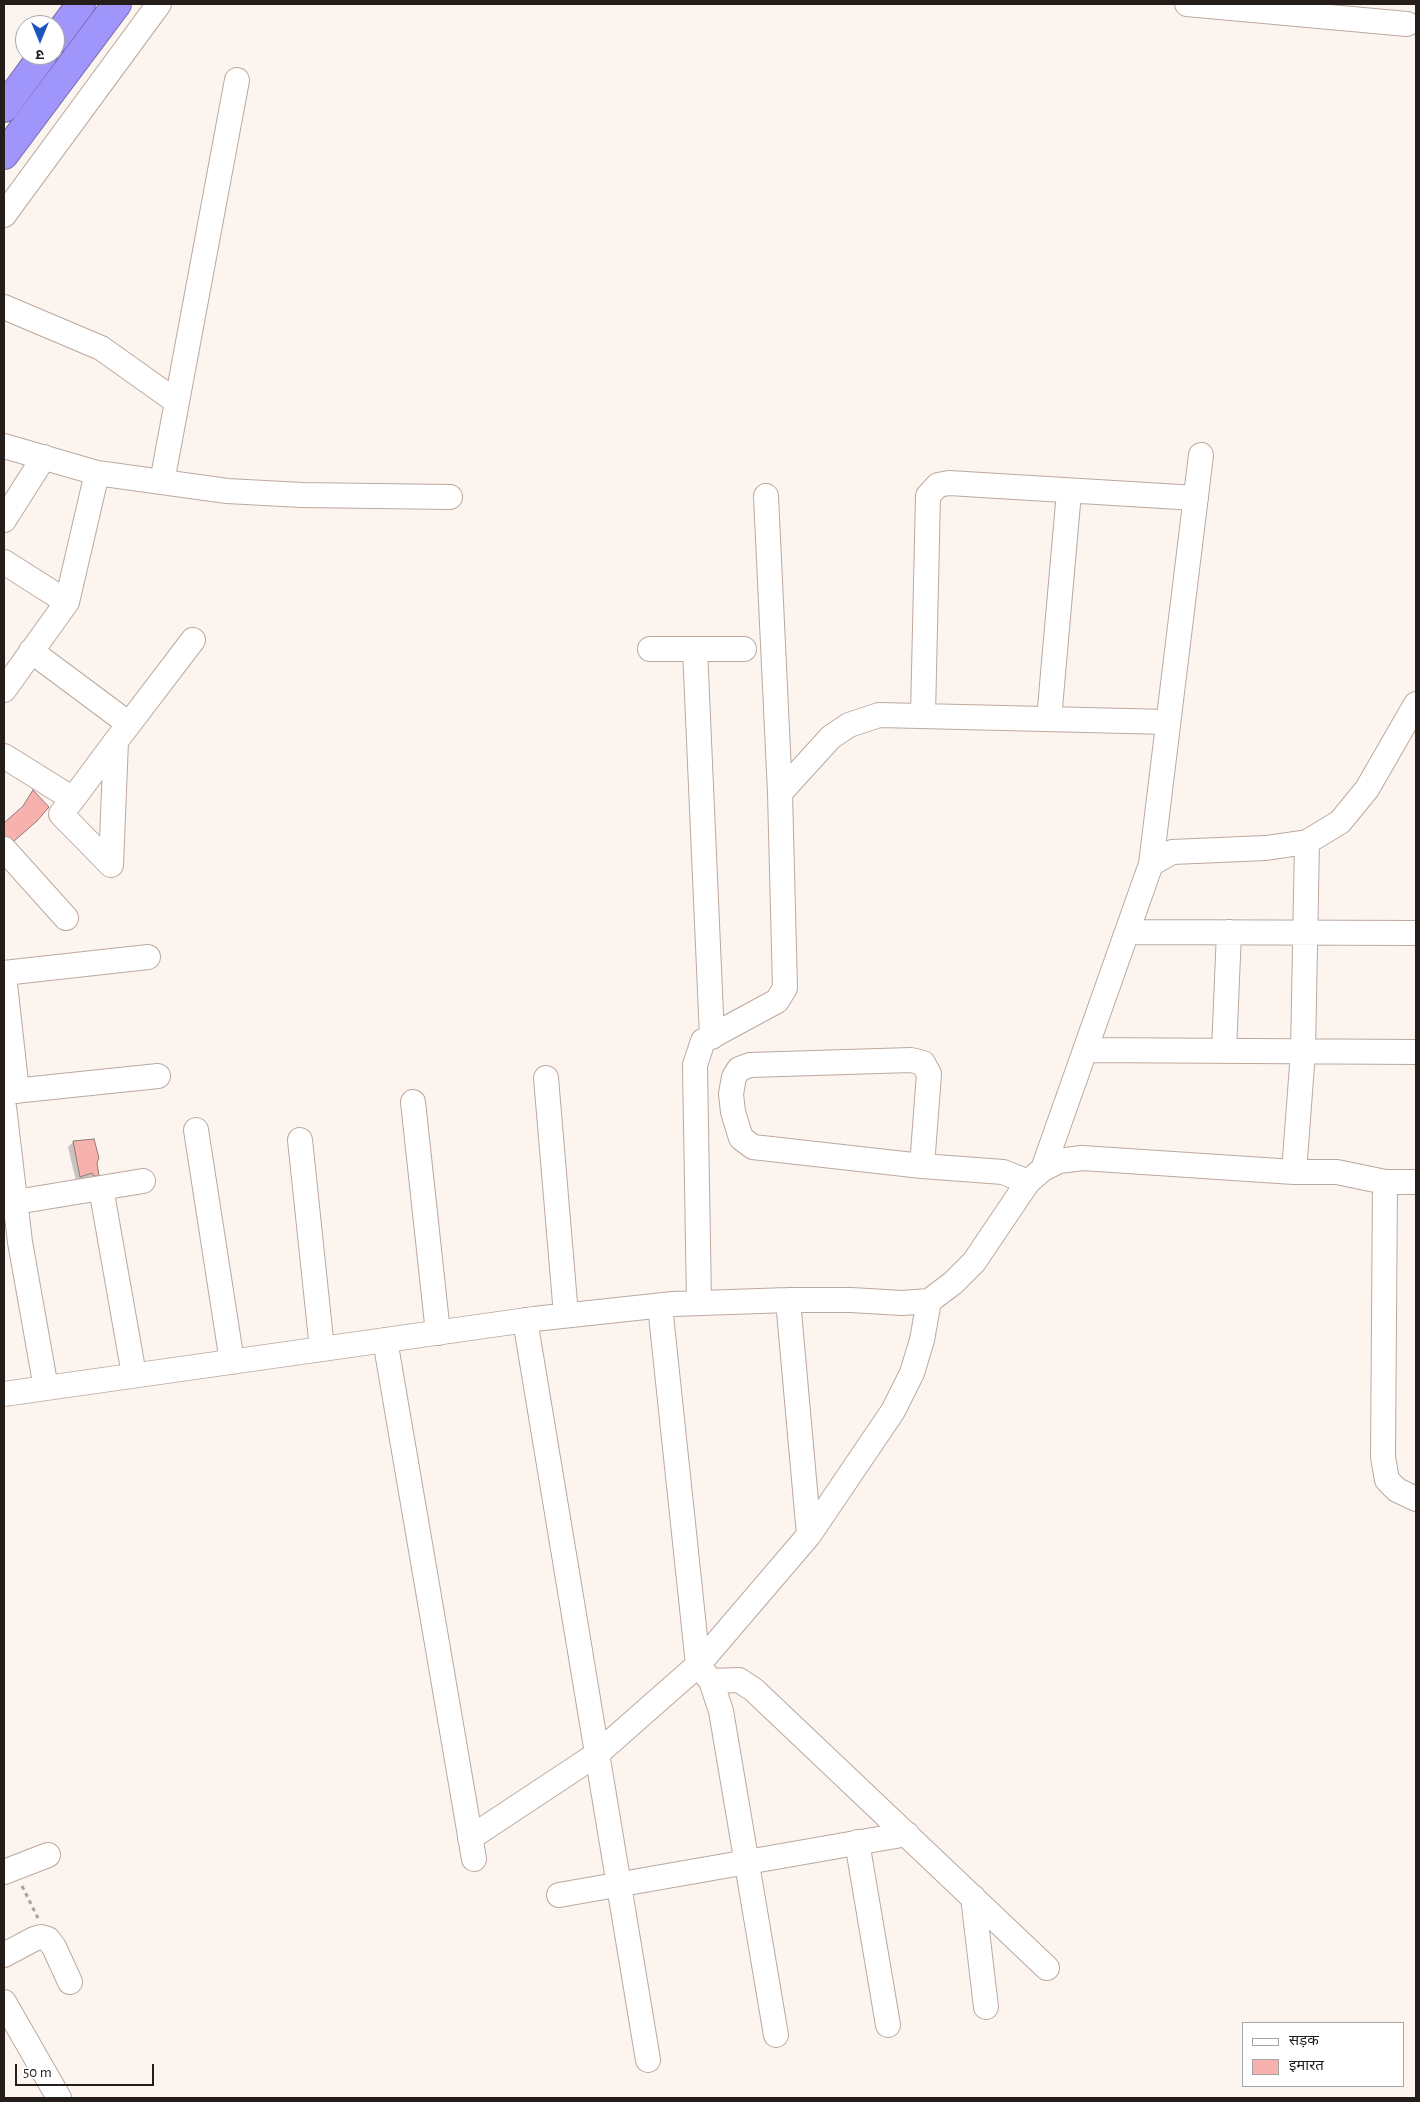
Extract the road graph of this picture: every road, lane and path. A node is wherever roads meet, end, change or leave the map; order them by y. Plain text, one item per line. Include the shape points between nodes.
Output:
1 (81, 4) edge
2 (117, 4) edge
3 (159, 4) edge
4 (1187, 4) edge
5 (1407, 24) dead end
6 (65, 26) edge
7 (36, 65) edge
8 (237, 80) dead end
9 (4, 108) edge
10 (4, 155) edge
11 (4, 215) edge
12 (4, 307) edge
13 (177, 402) junction
14 (4, 446) edge
15 (1201, 455) dead end
16 (44, 457) junction
17 (97, 473) junction
18 (162, 482) junction
19 (1069, 492) junction
20 (766, 496) dead end
21 (450, 497) dead end
22 (1196, 498) junction
23 (4, 520) edge
24 (4, 562) edge
25 (67, 602) junction
26 (193, 640) dead end
27 (650, 649) dead end
28 (695, 649) junction
29 (744, 649) dead end
30 (31, 651) junction
31 (4, 690) edge
32 (1416, 704) edge
33 (923, 715) junction
34 (1049, 719) junction
35 (1168, 722) junction
36 (123, 733) junction
37 (4, 756) edge
38 (780, 793) junction
39 (73, 799) junction
40 (1307, 842) junction
41 (4, 849) edge
42 (1159, 853) junction
43 (66, 918) dead end
44 (1127, 932) junction
45 (1229, 932) junction
46 (1305, 932) junction
47 (1416, 933) edge
48 (148, 957) dead end
49 (4, 974) edge
50 (712, 1036) junction
51 (1085, 1050) junction
52 (1224, 1051) junction
53 (1302, 1052) junction
54 (1416, 1052) edge
55 (158, 1076) dead end
56 (546, 1078) dead end
57 (8, 1097) edge
58 (413, 1102) dead end
59 (196, 1130) dead end
60 (300, 1140) dead end
61 (922, 1166) junction
62 (1294, 1172) junction
63 (1036, 1175) junction
64 (143, 1181) dead end
65 (1385, 1182) junction
66 (1416, 1182) edge
67 (101, 1188) junction
68 (16, 1202) junction
69 (788, 1300) junction
70 (929, 1301) junction
71 (699, 1303) junction
72 (660, 1306) junction
73 (566, 1315) junction
74 (525, 1320) junction
75 (438, 1333) junction
76 (385, 1340) junction
77 (322, 1349) junction
78 (232, 1362) junction
79 (134, 1375) junction
80 (46, 1388) junction
81 (4, 1394) edge
82 (1416, 1499) edge
83 (808, 1535) junction
84 (705, 1673) junction
85 (597, 1754) junction
86 (906, 1834) junction
87 (857, 1842) junction
88 (48, 1854) dead end
89 (748, 1862) junction
90 (9, 1870) edge
91 (619, 1884) junction
92 (559, 1895) dead end
93 (973, 1897) junction
94 (48, 1939) junction
95 (4, 1955) edge
96 (1047, 1968) dead end
97 (70, 1982) dead end
98 (4, 2002) edge
99 (986, 2007) dead end
100 (888, 2025) dead end
101 (776, 2034) dead end
102 (648, 2060) dead end
103 (59, 2098) edge

1 - 6 highway
2 - 10 highway
3 - 11 street
4 - 5 street
7 - 9 highway
8 - 13 street
12 - 13 street via 101,348
13 - 18 street
14 - 16 street
15 - 22 street
16 - 17 street
16 - 23 street
17 - 18 street
17 - 25 street
18 - 21 street via 274,494
19 - 22 street
19 - 33 street via 949,483 938,485 928,496
19 - 34 street
20 - 38 street
22 - 35 street
24 - 25 street
25 - 30 street
26 - 36 street
27 - 28 street
28 - 29 street
28 - 50 street
30 - 31 street
30 - 36 street
32 - 40 street via 1367,789 1340,822
33 - 34 street
33 - 38 street via 879,715 848,725 831,737
34 - 35 street
35 - 42 street
36 - 39 street
36 - 39 street via 111,865 61,814
37 - 39 street
38 - 50 street via 785,988 777,1001
40 - 42 street via 1266,848
40 - 46 street
41 - 43 street
42 - 44 street
44 - 45 street
44 - 51 street
45 - 46 street
45 - 52 street
46 - 47 street
46 - 53 street
48 - 49 street
49 - 57 street
50 - 71 street via 703,1041 695,1065
51 - 52 street
51 - 63 street
52 - 53 street
53 - 54 street
53 - 62 street
55 - 57 street
56 - 73 street
57 - 68 street
58 - 75 street
59 - 78 street
60 - 77 street
61 - 61 street via 753,1147 741,1138 733,1112 731,1094 734,1077 739,1069 750,1065 911,1060 923,1064 929,1074
61 - 63 street
62 - 63 street via 1082,1158 1059,1160
62 - 65 street via 1336,1172
63 - 70 street via 974,1262
64 - 67 street
65 - 66 street
65 - 82 street via 1383,1458 1387,1480 1397,1490
67 - 68 street
67 - 79 street
68 - 80 street
69 - 70 street via 902,1304
69 - 71 street
69 - 83 street
70 - 83 street via 912,1373 893,1411
71 - 72 street
72 - 73 street
72 - 84 street
73 - 74 street
74 - 75 street
74 - 85 street
75 - 76 street
76 - 77 street
76 - 85 street via 472,1848
77 - 78 street
78 - 79 street
79 - 80 street
80 - 81 street
83 - 84 street
84 - 85 street
84 - 86 street via 739,1680 754,1690
84 - 89 street via 721,1711
85 - 91 street
86 - 87 street
86 - 93 street
87 - 89 street
87 - 100 street
88 - 90 street
89 - 91 street
89 - 101 street
90 - 94 path
91 - 92 street
91 - 102 street
93 - 96 street
93 - 99 street
94 - 95 street via 34,1939
94 - 97 street
98 - 103 street

